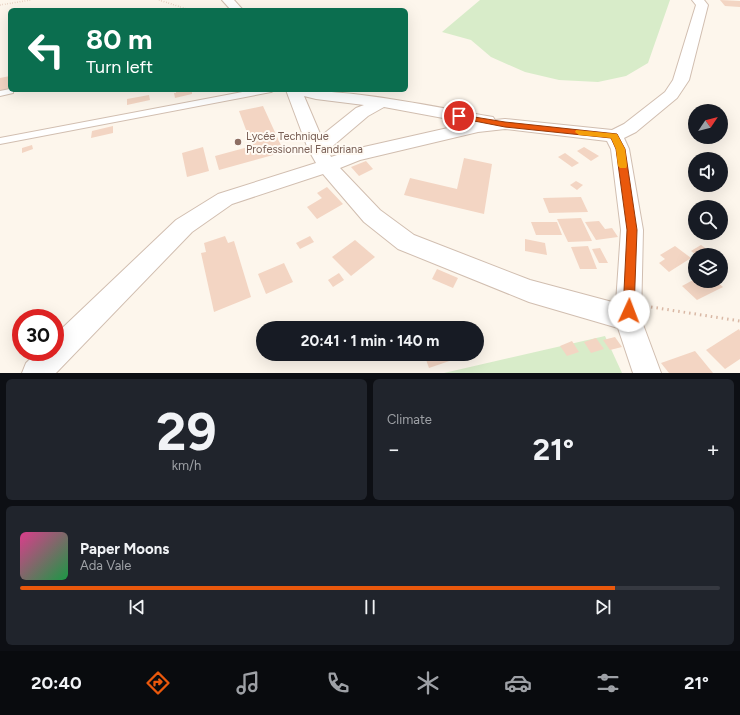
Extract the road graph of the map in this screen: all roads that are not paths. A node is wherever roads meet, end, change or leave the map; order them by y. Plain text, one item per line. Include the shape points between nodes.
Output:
1 (228, 0) edge
2 (698, 0) edge
3 (235, 8) edge
4 (255, 92) edge
5 (295, 92) edge
6 (308, 92) edge
7 (366, 92) edge
8 (382, 102) junction
9 (505, 124) junction
10 (614, 136) junction
11 (0, 141) edge
12 (322, 157) junction
13 (629, 311) junction
14 (36, 373) edge
15 (647, 373) edge

1 - 3 street
2 - 10 street via 702,5 681,80 671,95 630,128
4 - 11 lane
5 - 12 street
6 - 8 street
7 - 8 street
8 - 9 street
8 - 12 street via 362,112
9 - 10 street
9 - 12 street via 478,127 363,154
10 - 13 street via 620,149 632,230
12 - 13 street via 372,216 406,242 529,291
12 - 14 street via 225,199 184,226
13 - 15 street

